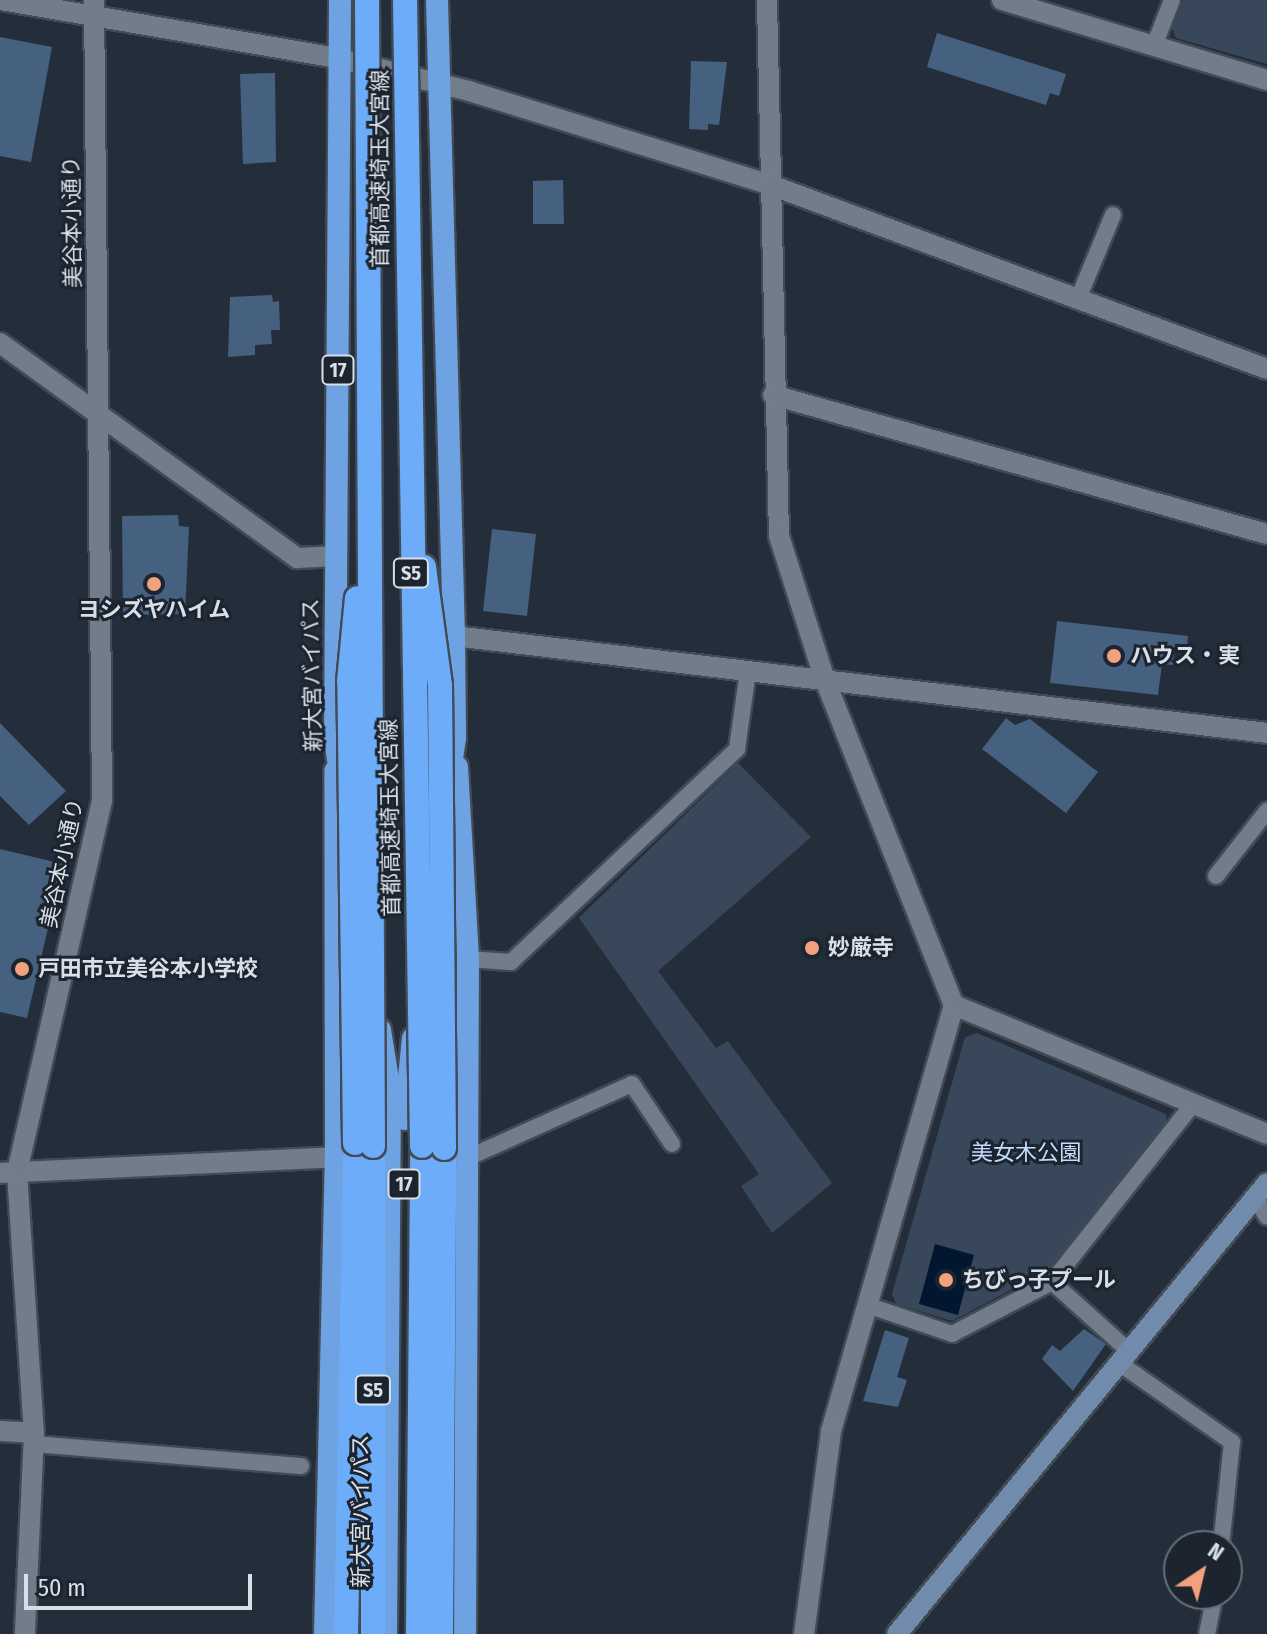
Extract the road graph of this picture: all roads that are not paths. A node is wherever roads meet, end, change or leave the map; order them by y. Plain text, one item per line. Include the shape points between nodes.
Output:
1 (1, 0) edge
2 (340, 0) edge
3 (367, 0) edge
4 (405, 0) edge
5 (437, 0) edge
6 (767, 0) edge
7 (1002, 0) edge
8 (1172, 0) edge
9 (94, 9) edge
10 (1154, 46) junction
11 (341, 59) junction
12 (1267, 80) edge
13 (438, 83) junction
14 (768, 184) junction
15 (1113, 215) dead end
16 (1078, 299) junction
17 (0, 343) edge
18 (1267, 369) edge
19 (773, 395) junction
20 (98, 414) junction
21 (370, 442) junction
22 (408, 446) junction
23 (1267, 534) edge
24 (337, 556) junction
25 (454, 636) junction
26 (748, 671) junction
27 (825, 680) junction
28 (1267, 733) edge
29 (455, 738) junction
30 (335, 740) junction
31 (1267, 811) edge
32 (1216, 876) dead end
33 (468, 959) junction
34 (954, 1005) junction
35 (1193, 1104) junction
36 (1267, 1134) edge
37 (672, 1144) dead end
38 (336, 1157) junction
39 (465, 1159) junction
40 (9, 1173) edge
41 (1261, 1190) edge
42 (1267, 1217) edge
43 (1052, 1282) junction
44 (867, 1305) junction
45 (1124, 1357) junction
46 (0, 1431) edge
47 (34, 1439) junction
48 (301, 1466) dead end
49 (1223, 1530) edge
50 (1212, 1610) edge
51 (25, 1634) edge
52 (325, 1634) edge
53 (346, 1634) edge
54 (373, 1634) edge
55 (386, 1634) edge
56 (400, 1634) edge
57 (418, 1634) edge
58 (441, 1634) edge
59 (465, 1634) edge
60 (804, 1634) edge
61 (897, 1634) edge
62 (1207, 1634) edge

1 - 9 street
2 - 11 highway, 新大宮バイパス / 17
3 - 21 highway, 首都高速埼玉大宮線 / S5, bridge
4 - 22 highway, 首都高速埼玉大宮線 / S5, bridge
5 - 13 highway, 新大宮バイパス / 17
6 - 14 street
7 - 10 street
8 - 10 lane
9 - 11 street
9 - 20 street, 美谷本小通り
10 - 12 street
11 - 13 street
11 - 24 highway, 新大宮バイパス / 17
13 - 14 street
13 - 25 highway, 新大宮バイパス / 17
14 - 16 street
14 - 19 street
15 - 16 lane
16 - 18 street
17 - 20 street
19 - 23 street
19 - 27 street via 779,536
20 - 24 street via 297,558
20 - 40 street, 美谷本小通り via 102,801
21 - 53 highway, bridge via 349,682 355,1143
21 - 54 highway, 首都高速埼玉大宮線 / S5, bridge
22 - 57 highway, 首都高速埼玉大宮線 / S5, bridge via 422,1146
22 - 58 highway, bridge via 440,685
24 - 30 highway, 新大宮バイパス / 17
25 - 26 street
25 - 29 highway, 新大宮バイパス / 17
26 - 27 street
26 - 33 lane via 737,749 511,962
27 - 28 street
27 - 34 street
29 - 33 highway, 17
29 - 56 highway, 新大宮バイパス / 17 via 405,1093
30 - 38 highway, 17
30 - 55 highway, 新大宮バイパス / 17 via 390,1092
31 - 32 lane
33 - 39 highway, 17
34 - 35 street
34 - 44 street
35 - 36 street
35 - 43 lane
37 - 39 lane via 632,1084
38 - 40 street
38 - 52 highway, 17
39 - 59 highway, 17
40 - 47 street, 美谷本小通り
41 - 42 lane
41 - 45 main road
43 - 44 lane via 952,1334
43 - 45 lane
44 - 60 street via 831,1432
45 - 49 lane via 1232,1442
45 - 61 main road
46 - 47 street
47 - 48 lane
47 - 51 street, 美谷本小通り
50 - 62 lane

